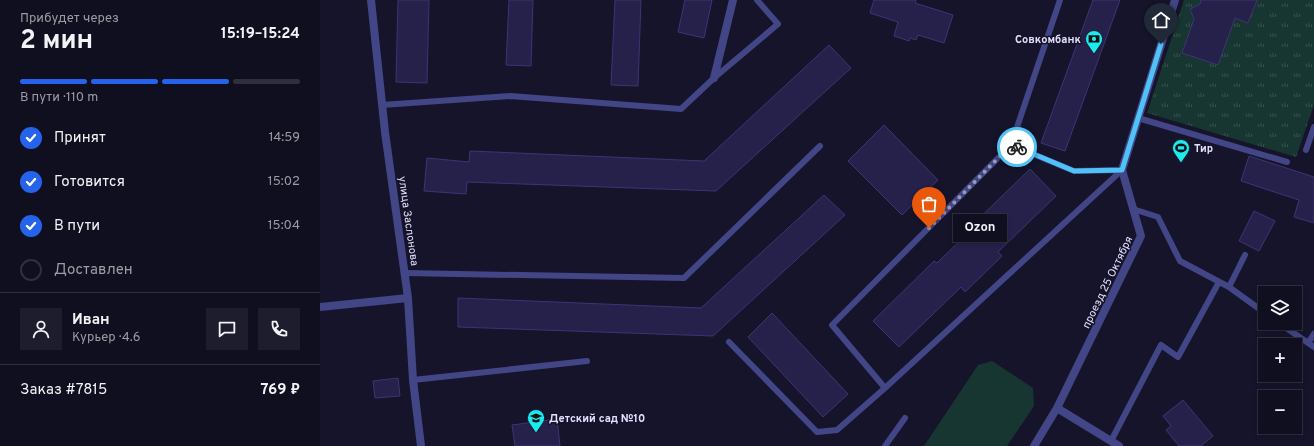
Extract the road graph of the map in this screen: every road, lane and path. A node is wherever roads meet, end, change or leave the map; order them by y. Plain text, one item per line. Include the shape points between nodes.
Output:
1 (371, 0) edge
2 (732, 0) edge
3 (757, 0) edge
4 (1060, 0) edge
5 (1175, 0) edge
6 (714, 78) junction
7 (382, 106) junction
8 (1138, 118) junction
9 (1314, 127) edge
10 (1011, 145) junction
11 (820, 146) dead end
12 (1306, 150) dead end
13 (1287, 162) dead end
14 (1122, 170) junction
15 (1133, 209) junction
16 (1245, 255) dead end
17 (405, 273) junction
18 (1220, 282) junction
19 (1229, 288) junction
20 (408, 298) junction
21 (320, 307) edge
22 (1258, 308) edge
23 (1290, 330) edge
24 (1314, 334) edge
25 (729, 342) dead end
26 (1308, 342) junction
27 (1314, 347) edge
28 (587, 361) dead end
29 (413, 380) junction
30 (885, 388) junction
31 (1057, 408) junction
32 (905, 418) dead end
33 (1112, 441) junction
34 (421, 446) edge
35 (885, 446) edge
36 (1034, 446) edge
37 (1119, 446) edge

1 - 7 street, улица Заслонова
2 - 6 street
3 - 6 lane via 778,24
4 - 10 lane
5 - 8 street
6 - 7 lane via 681,109 510,96
7 - 17 street, улица Заслонова
8 - 13 lane
8 - 14 street
9 - 12 lane
10 - 14 lane via 1074,171
10 - 30 lane via 832,325
11 - 17 lane via 684,278
14 - 15 street, проезд 25 Октября
14 - 30 lane
15 - 18 lane via 1158,217 1180,261
15 - 31 street, проезд 25 Октября via 1141,236
16 - 19 lane
17 - 20 street, улица Заслонова
18 - 19 lane
18 - 33 lane via 1178,357 1161,345
19 - 22 lane
20 - 21 street
20 - 29 street, улица Заслонова
23 - 26 lane
24 - 26 lane
25 - 30 lane via 817,432 837,430
26 - 27 lane
28 - 29 lane
29 - 34 street, улица Заслонова
31 - 33 street
31 - 36 street, проезд 25 Октября
32 - 35 lane
33 - 37 street

